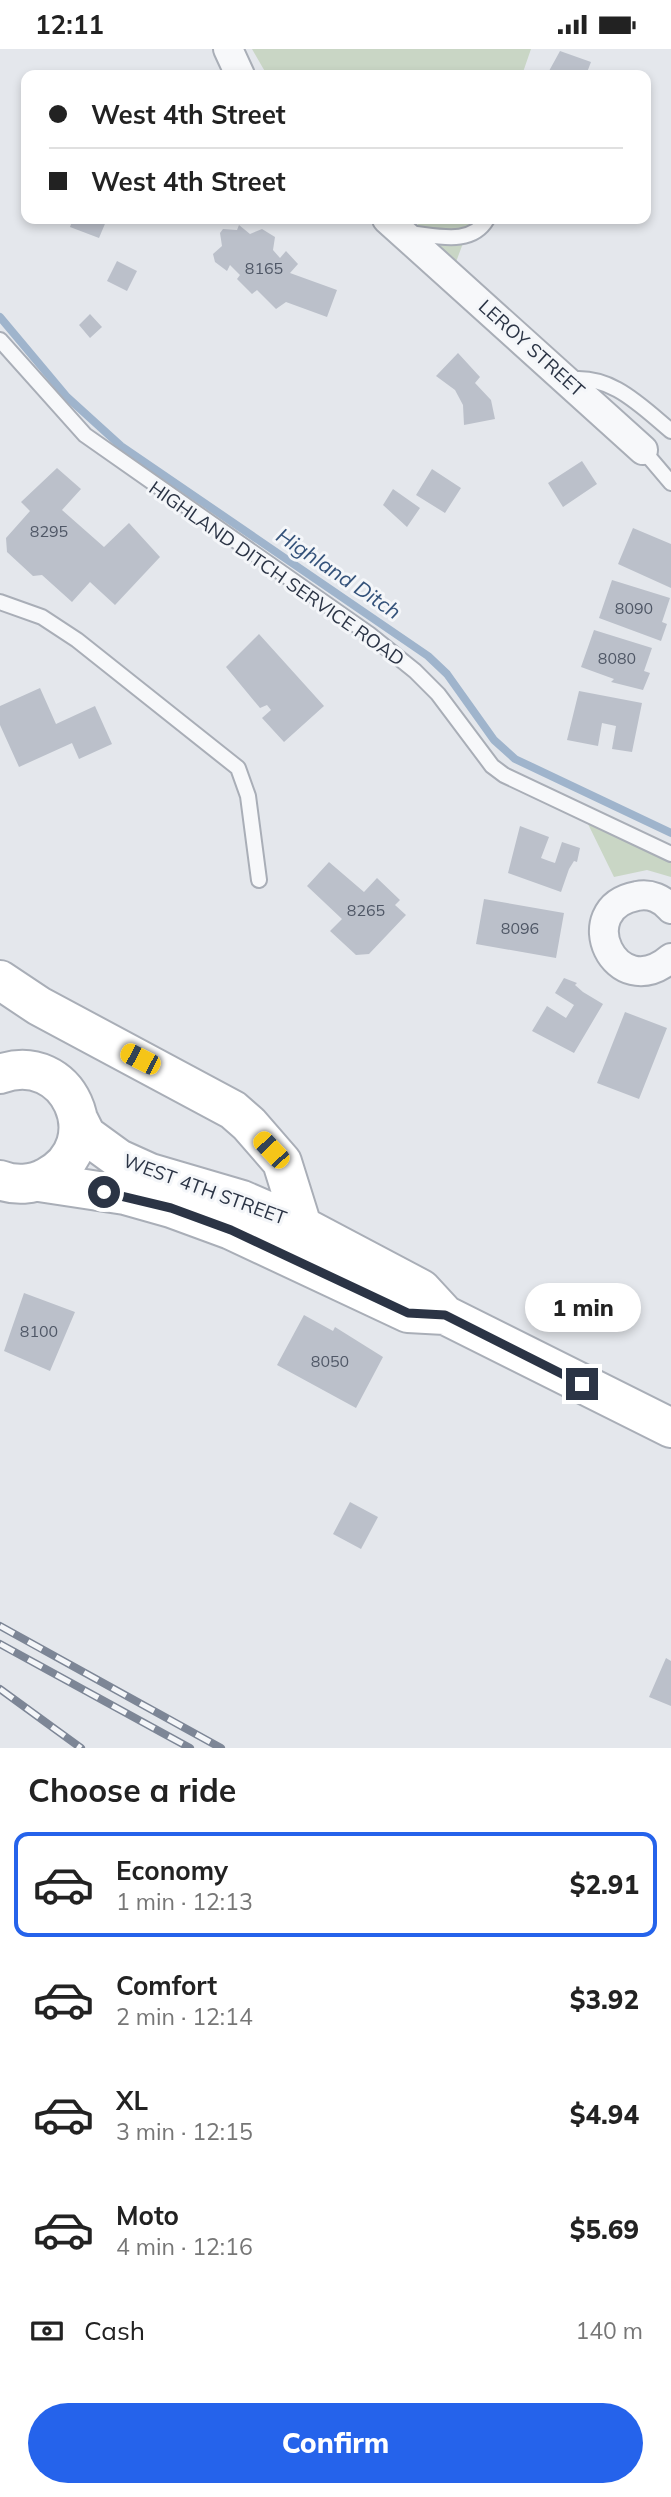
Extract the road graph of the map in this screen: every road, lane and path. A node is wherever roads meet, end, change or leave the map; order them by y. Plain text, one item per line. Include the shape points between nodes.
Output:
1 (228, 49) edge
2 (238, 70) edge
3 (483, 224) edge
4 (394, 226) edge
5 (0, 340) edge
6 (567, 380) junction
7 (671, 431) edge
8 (643, 450) joint
9 (671, 483) edge
10 (0, 602) edge
11 (671, 854) edge
12 (259, 880) dead end
13 (671, 909) edge
14 (671, 958) edge
15 (0, 980) edge
16 (3, 1070) edge
17 (79, 1121) junction
18 (260, 1138) junction
19 (15, 1187) edge
20 (236, 1215) junction
21 (302, 1226) junction
22 (445, 1315) junction
23 (671, 1428) edge

1 - 2 street
3 - 4 lane via 475,234 463,237
4 - 6 street, LEROY STREET
5 - 11 lane, HIGHLAND DITCH SERVICE ROAD via 85,435 415,671 498,770
6 - 7 lane via 604,382
6 - 8 street, LEROY STREET
8 - 9 lane, LEROY STREET
10 - 12 lane via 42,617 77,640 238,768 248,796
13 - 14 street via 656,898 628,897 607,915 603,929 610,956 634,971 661,967
15 - 18 main road via 49,1011 218,1100 249,1123
16 - 17 main road, WEST 4TH STREET via 47,1075 73,1102
17 - 19 main road via 70,1158 57,1173
17 - 20 main road, WEST 4TH STREET via 86,1135 119,1159
18 - 20 main road via 250,1182
18 - 21 main road via 282,1162
19 - 20 main road, WEST 4TH STREET via 125,1195 171,1208
20 - 21 main road, WEST 4TH STREET
20 - 22 main road, WEST 4TH STREET via 408,1313
21 - 22 main road, WEST 4TH STREET via 421,1289
22 - 23 main road, WEST 4TH STREET

